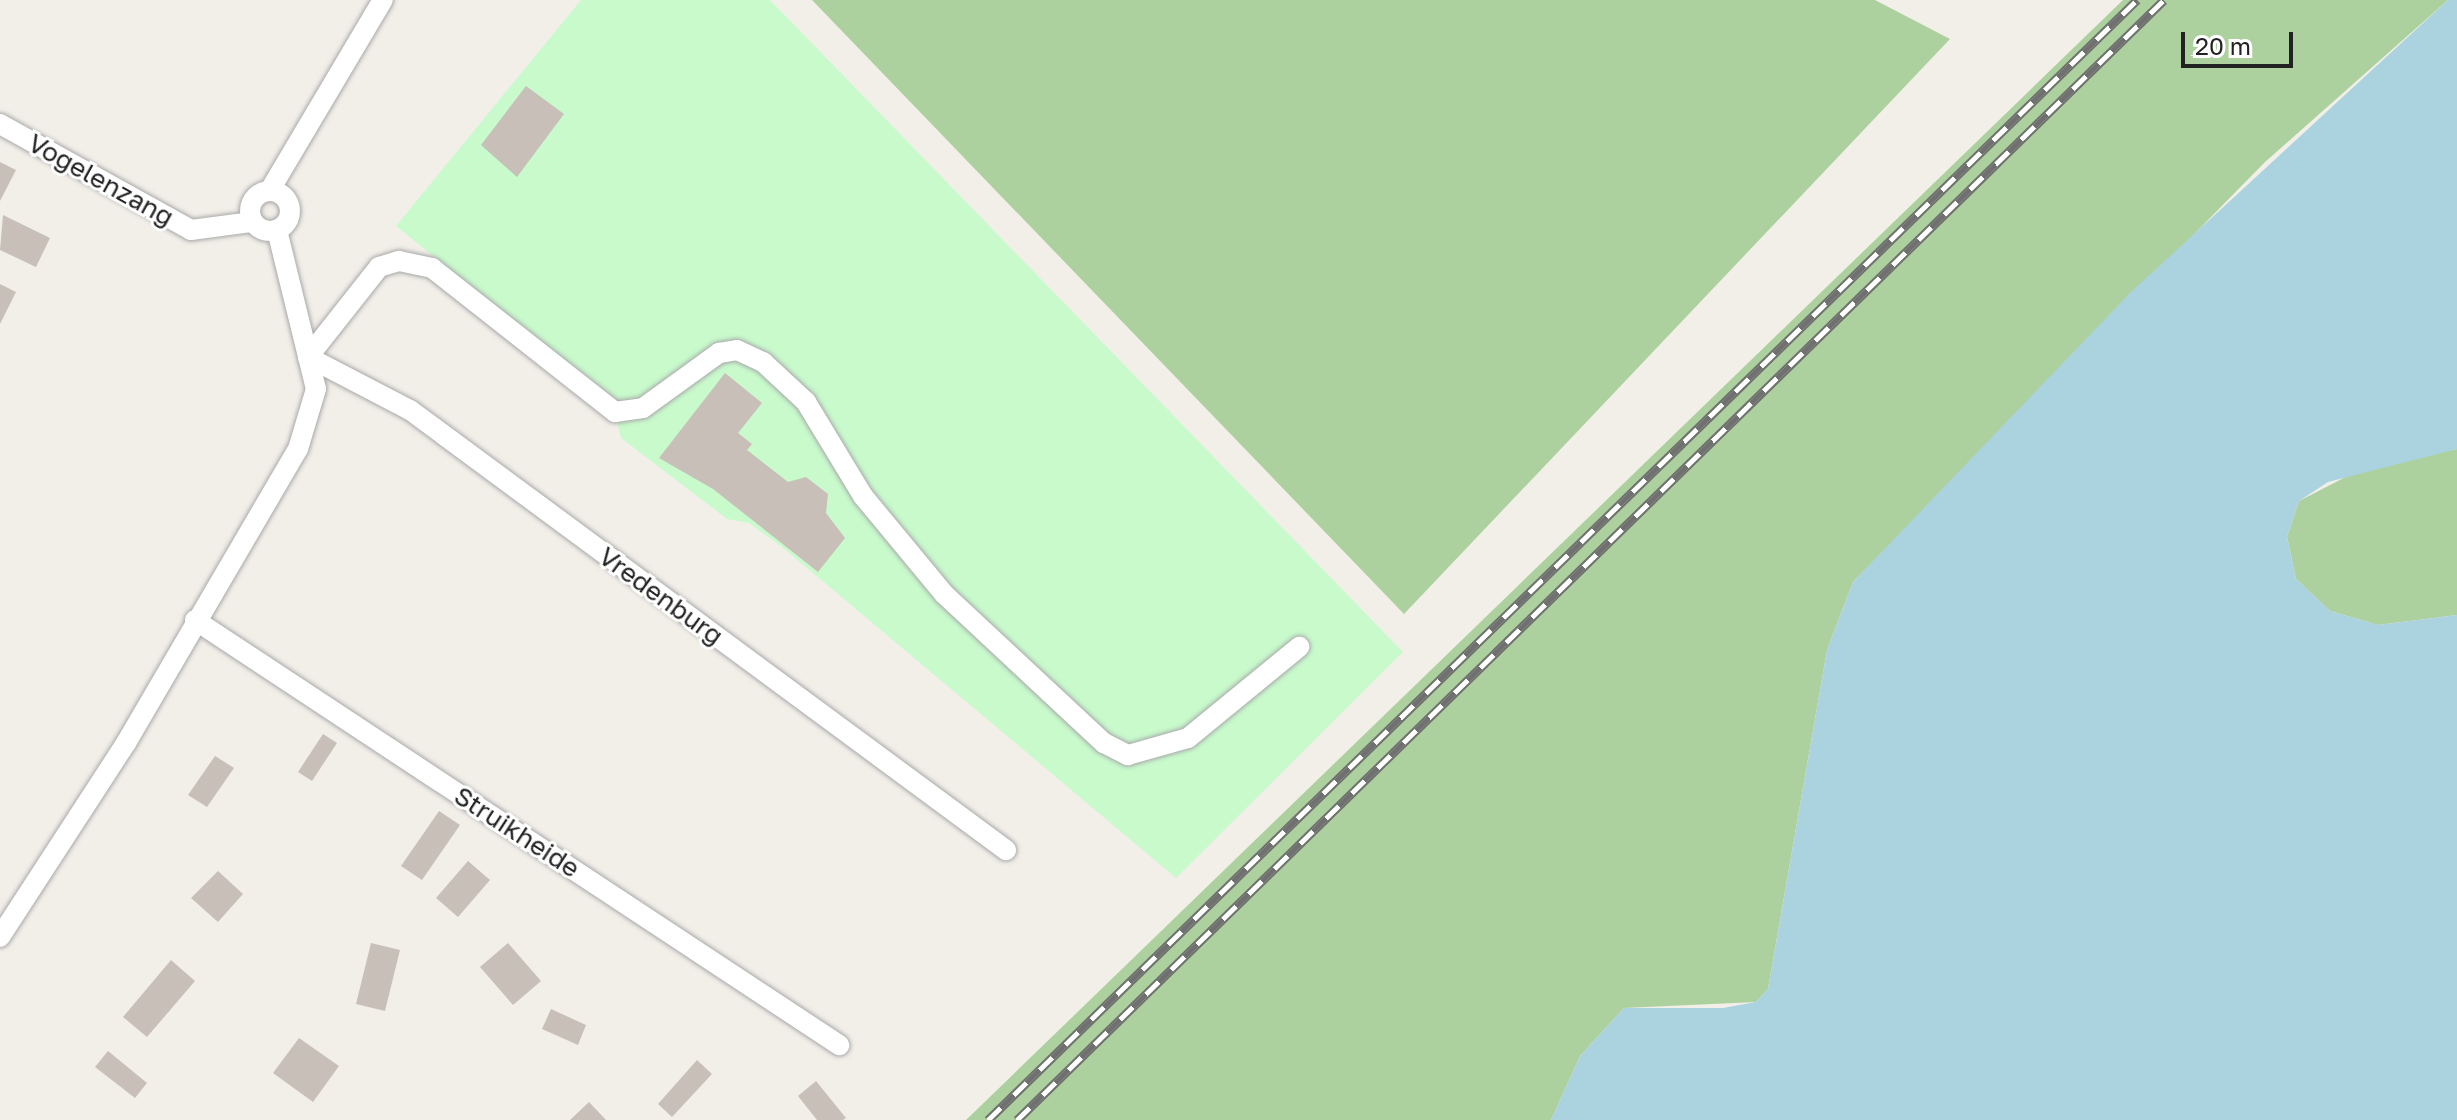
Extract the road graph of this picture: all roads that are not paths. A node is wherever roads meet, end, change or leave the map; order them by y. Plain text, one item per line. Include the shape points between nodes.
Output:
1 (383, 0) edge
2 (0, 124) edge
3 (270, 190) junction
4 (252, 222) junction
5 (277, 230) junction
6 (308, 357) junction
7 (195, 620) junction
8 (1299, 647) dead end
9 (1006, 850) dead end
10 (0, 937) edge
11 (839, 1045) dead end

1 - 3 lane
2 - 4 lane, Vogelenzang via 191,230
3 - 4 lane via 256,195
3 - 5 lane via 290,207
4 - 5 lane
5 - 6 lane
6 - 7 lane via 316,389 298,449
6 - 8 lane via 379,267 399,261 432,268 615,412 643,408 719,353 737,350 763,362 806,402 863,496 944,594 1104,743 1128,755 1188,738
6 - 9 lane, Vredenburg via 410,410
7 - 10 lane
7 - 11 lane, Struikheide

